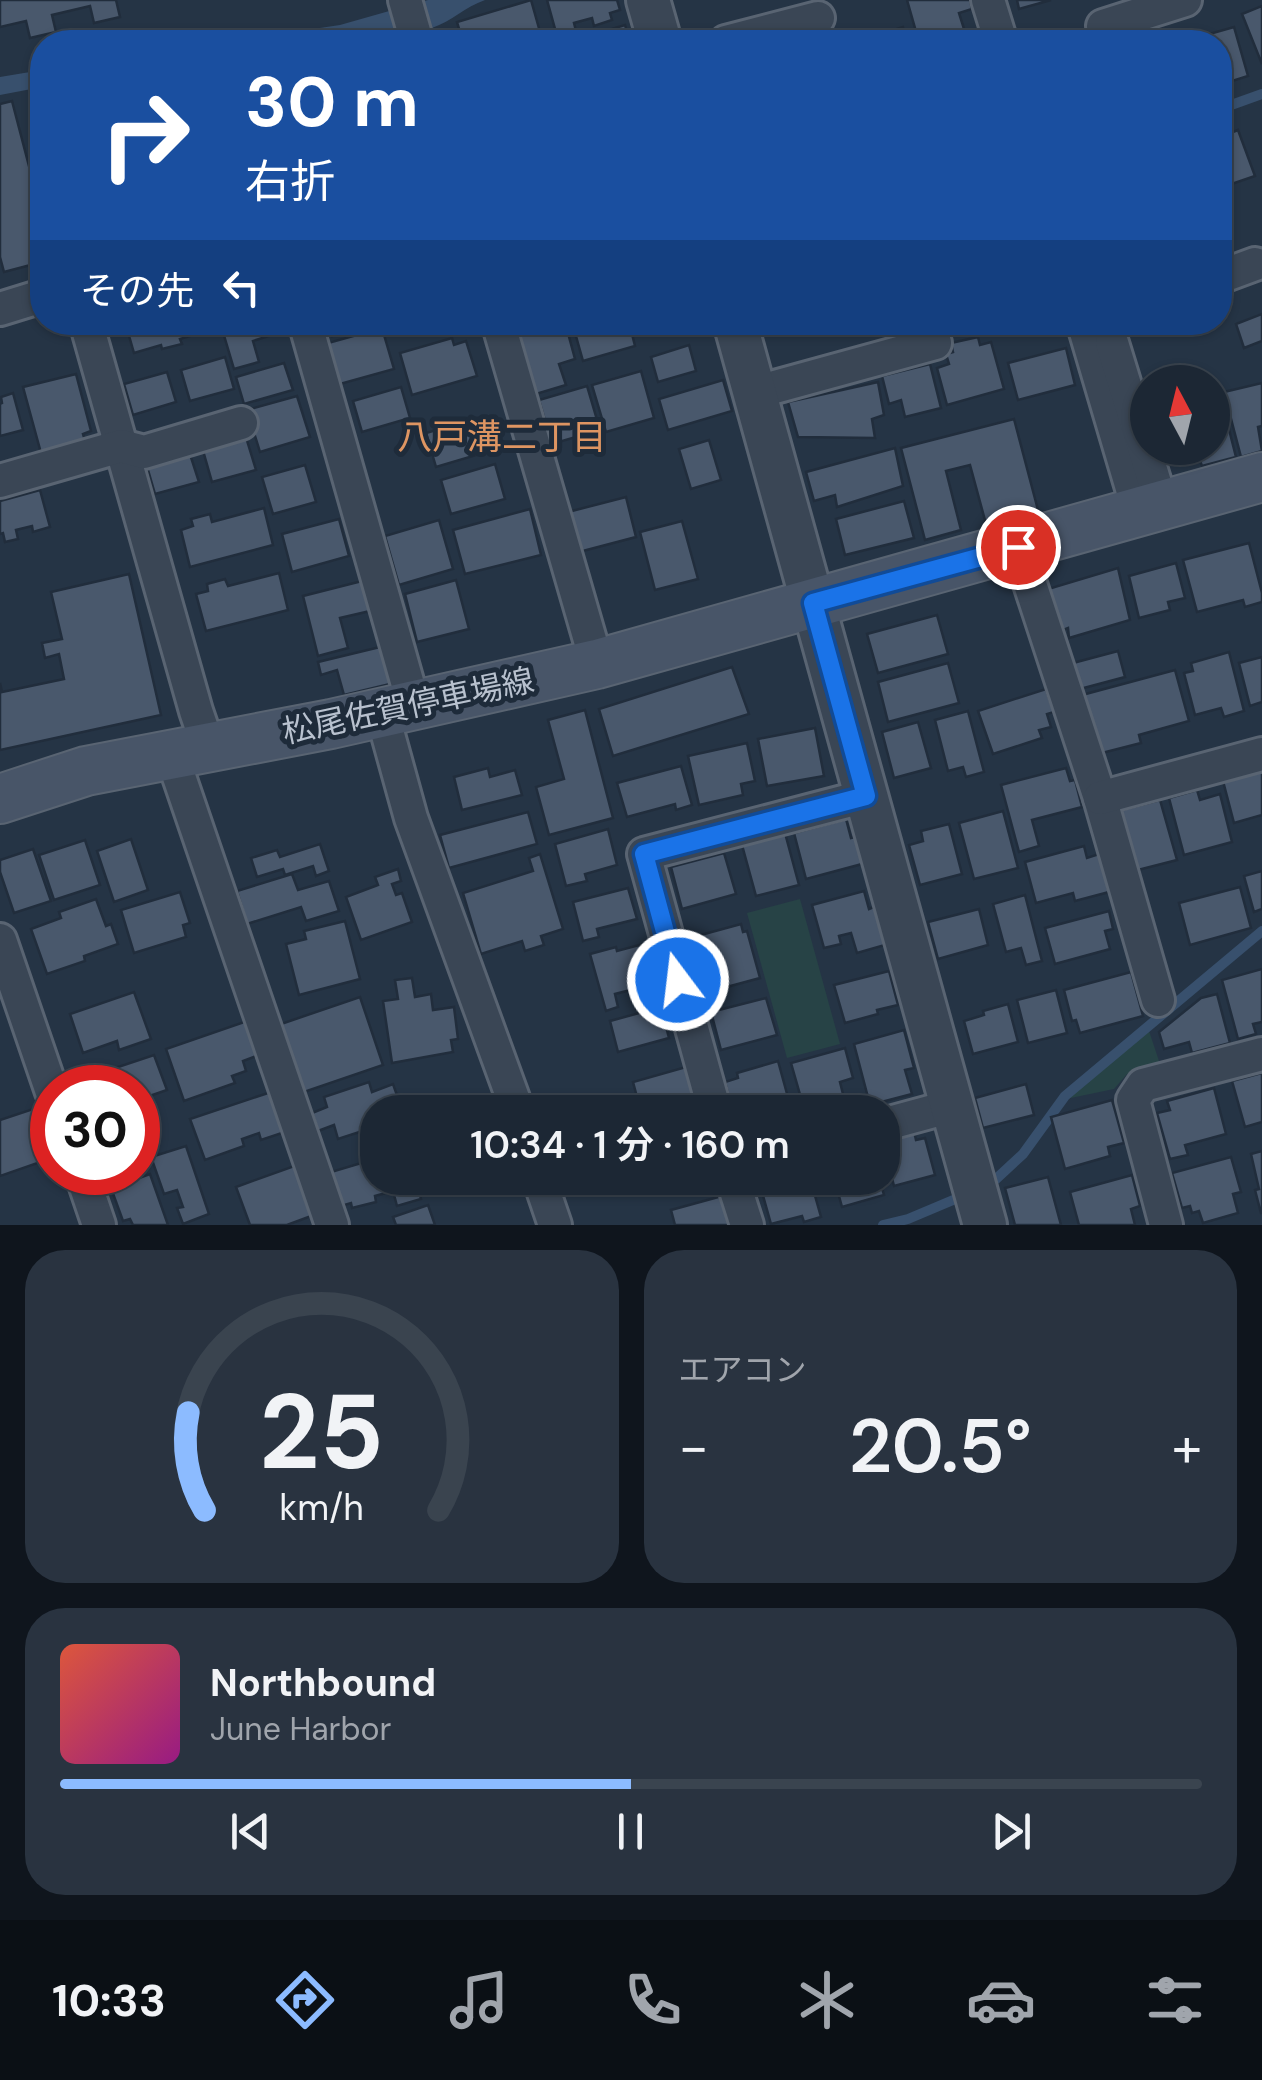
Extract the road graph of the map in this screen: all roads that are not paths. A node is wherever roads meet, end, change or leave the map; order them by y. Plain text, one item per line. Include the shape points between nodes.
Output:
1 (405, 0) edge
2 (648, 0) edge
3 (988, 0) edge
4 (1186, 0) edge
5 (1119, 14) edge
6 (818, 18) dead end
7 (414, 30) edge
8 (657, 30) edge
9 (772, 30) edge
10 (997, 30) edge
11 (1256, 264) dead end
12 (1232, 273) edge
13 (30, 300) edge
14 (0, 309) edge
15 (90, 335) edge
16 (308, 335) edge
17 (502, 335) edge
18 (738, 335) edge
19 (1088, 335) edge
20 (1109, 335) edge
21 (935, 343) dead end
22 (754, 393) junction
23 (241, 424) dead end
24 (121, 446) junction
25 (1262, 477) edge
26 (0, 481) edge
27 (1151, 509) junction
28 (1018, 547) junction
29 (813, 603) junction
30 (597, 664) junction
31 (398, 710) junction
32 (190, 752) junction
33 (1262, 754) edge
34 (866, 796) junction
35 (1100, 798) junction
36 (0, 799) edge
37 (0, 940) edge
38 (1158, 1000) dead end
39 (1262, 1054) edge
40 (43, 1065) edge
41 (512, 1095) edge
42 (709, 1095) edge
43 (952, 1106) junction
44 (900, 1121) edge
45 (88, 1195) edge
46 (545, 1195) edge
47 (737, 1195) edge
48 (978, 1200) edge
49 (99, 1225) edge
50 (332, 1225) edge
51 (555, 1225) edge
52 (747, 1225) edge
53 (1166, 1225) edge

1 - 7 street
2 - 8 street
3 - 10 street
4 - 5 street
6 - 9 street
11 - 12 street
13 - 14 street
15 - 24 street
16 - 31 street
17 - 30 street
18 - 22 street
19 - 27 street
20 - 27 street
21 - 22 street
22 - 29 street
23 - 24 street via 144,452
24 - 26 street
24 - 32 street
25 - 27 main road, 松尾佐賀停車場線
27 - 28 main road, 松尾佐賀停車場線
28 - 29 main road, 松尾佐賀停車場線
28 - 35 street
29 - 30 main road, 松尾佐賀停車場線
29 - 34 street
30 - 31 main road, 松尾佐賀停車場線
31 - 32 main road, 松尾佐賀停車場線
31 - 41 street via 410,818
32 - 36 main road, 松尾佐賀停車場線 via 86,772
32 - 50 street
33 - 35 street
34 - 42 street via 644,854
34 - 43 street
35 - 38 street
37 - 40 street
39 - 53 street via 1143,1085 1133,1100
43 - 44 street
43 - 48 street
45 - 49 street
46 - 51 street
47 - 52 street

